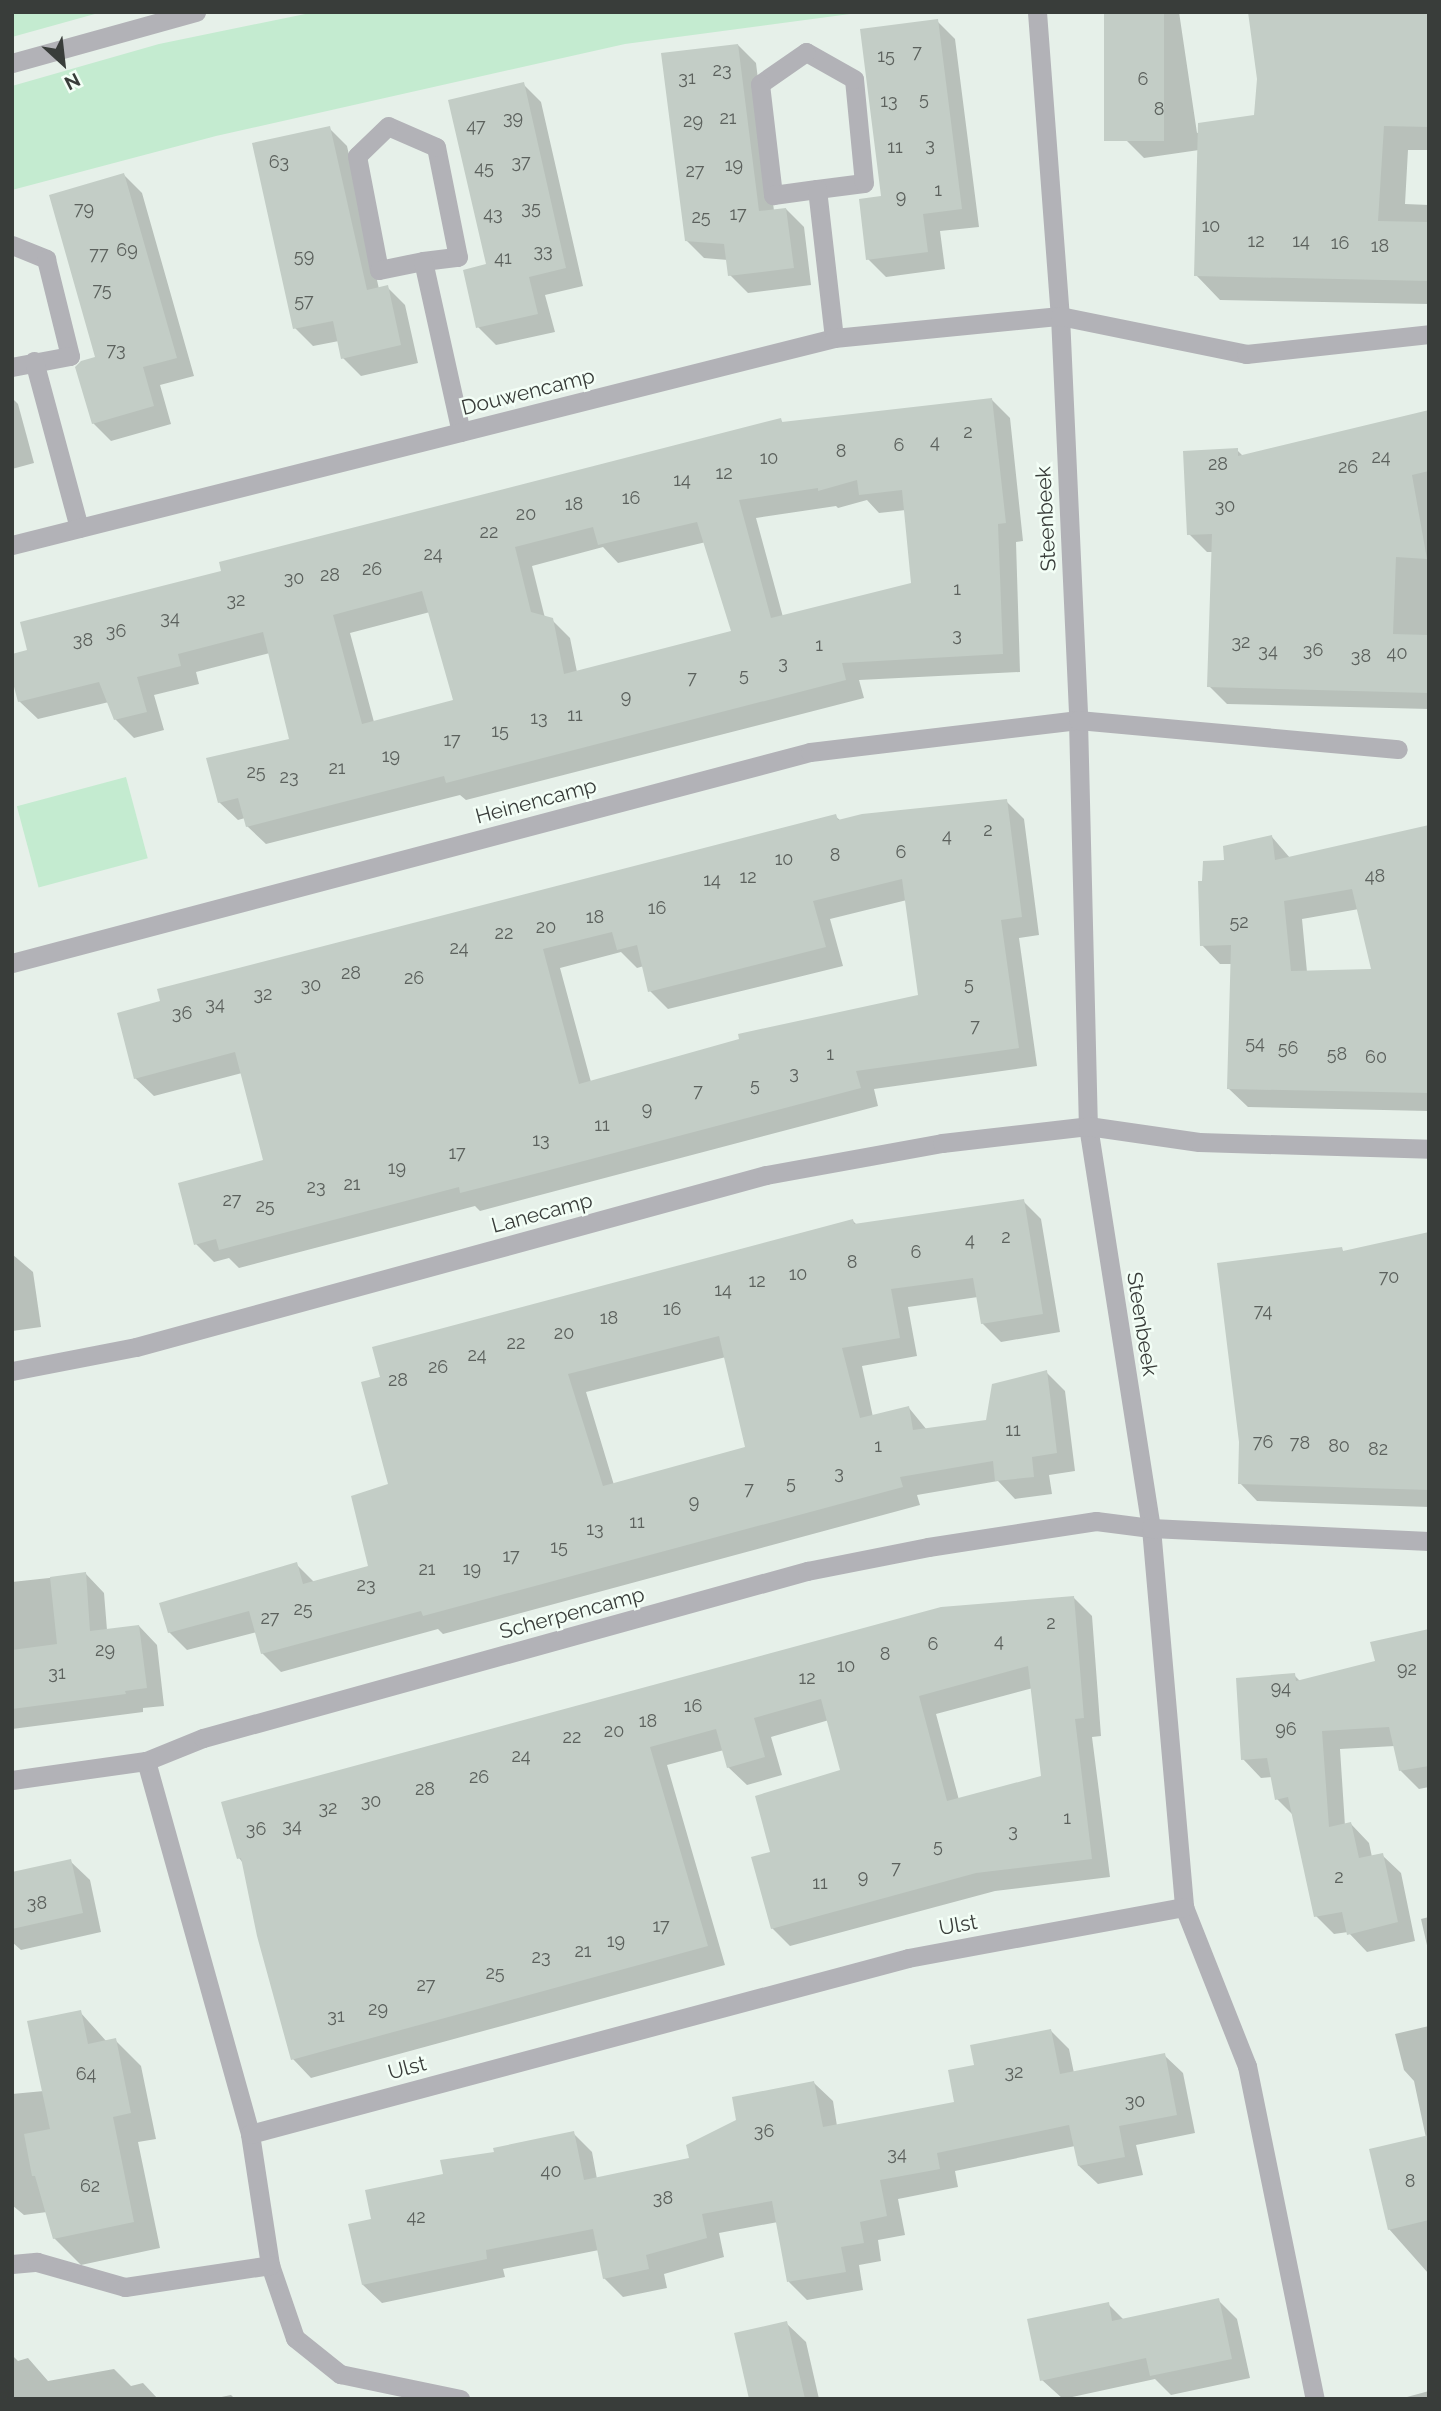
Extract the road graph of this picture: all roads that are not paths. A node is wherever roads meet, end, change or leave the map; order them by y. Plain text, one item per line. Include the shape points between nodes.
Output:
1 (196, 12) edge
2 (1037, 12) edge
3 (12, 63) edge
4 (817, 189) junction
5 (12, 245) edge
6 (423, 261) junction
7 (1060, 316) junction
8 (1429, 334) edge
9 (834, 338) junction
10 (34, 361) junction
11 (12, 367) edge
12 (461, 432) junction
13 (79, 528) junction
14 (12, 545) edge
15 (1078, 719) junction
16 (1398, 749) dead end
17 (12, 963) edge
18 (1088, 1126) junction
19 (1429, 1149) edge
20 (12, 1371) edge
21 (1151, 1528) junction
22 (1429, 1541) edge
23 (146, 1761) junction
24 (12, 1780) edge
25 (1184, 1908) junction
26 (250, 2134) junction
27 (12, 2264) edge
28 (270, 2265) junction
29 (460, 2399) edge
30 (1315, 2399) edge

1 - 3 street
2 - 7 street, Steenbeek
4 - 4 street via 773,195 760,84 806,52 854,79 864,183
4 - 9 street
5 - 10 street via 46,259 70,356
6 - 6 street via 379,270 357,156 388,126 436,147 458,257
6 - 12 street
7 - 8 street via 1246,354
7 - 9 street, Douwencamp
7 - 15 street, Steenbeek
9 - 12 street, Douwencamp
10 - 11 street
10 - 13 street
12 - 13 street, Douwencamp
13 - 14 street, Douwencamp
15 - 16 street
15 - 17 street, Heinencamp via 810,752
15 - 18 street, Steenbeek
18 - 19 street via 1199,1142
18 - 20 street, Lanecamp via 942,1143 766,1175 136,1347
18 - 21 street, Steenbeek
21 - 22 street
21 - 23 street, Scherpencamp via 1096,1521 807,1571 203,1738
21 - 25 street, Steenbeek
23 - 24 street, Scherpencamp
23 - 26 street
25 - 26 street, Ulst via 908,1958
25 - 30 street via 1247,2066
26 - 28 street
27 - 28 street via 37,2262 125,2287
28 - 29 street via 295,2338 340,2374

